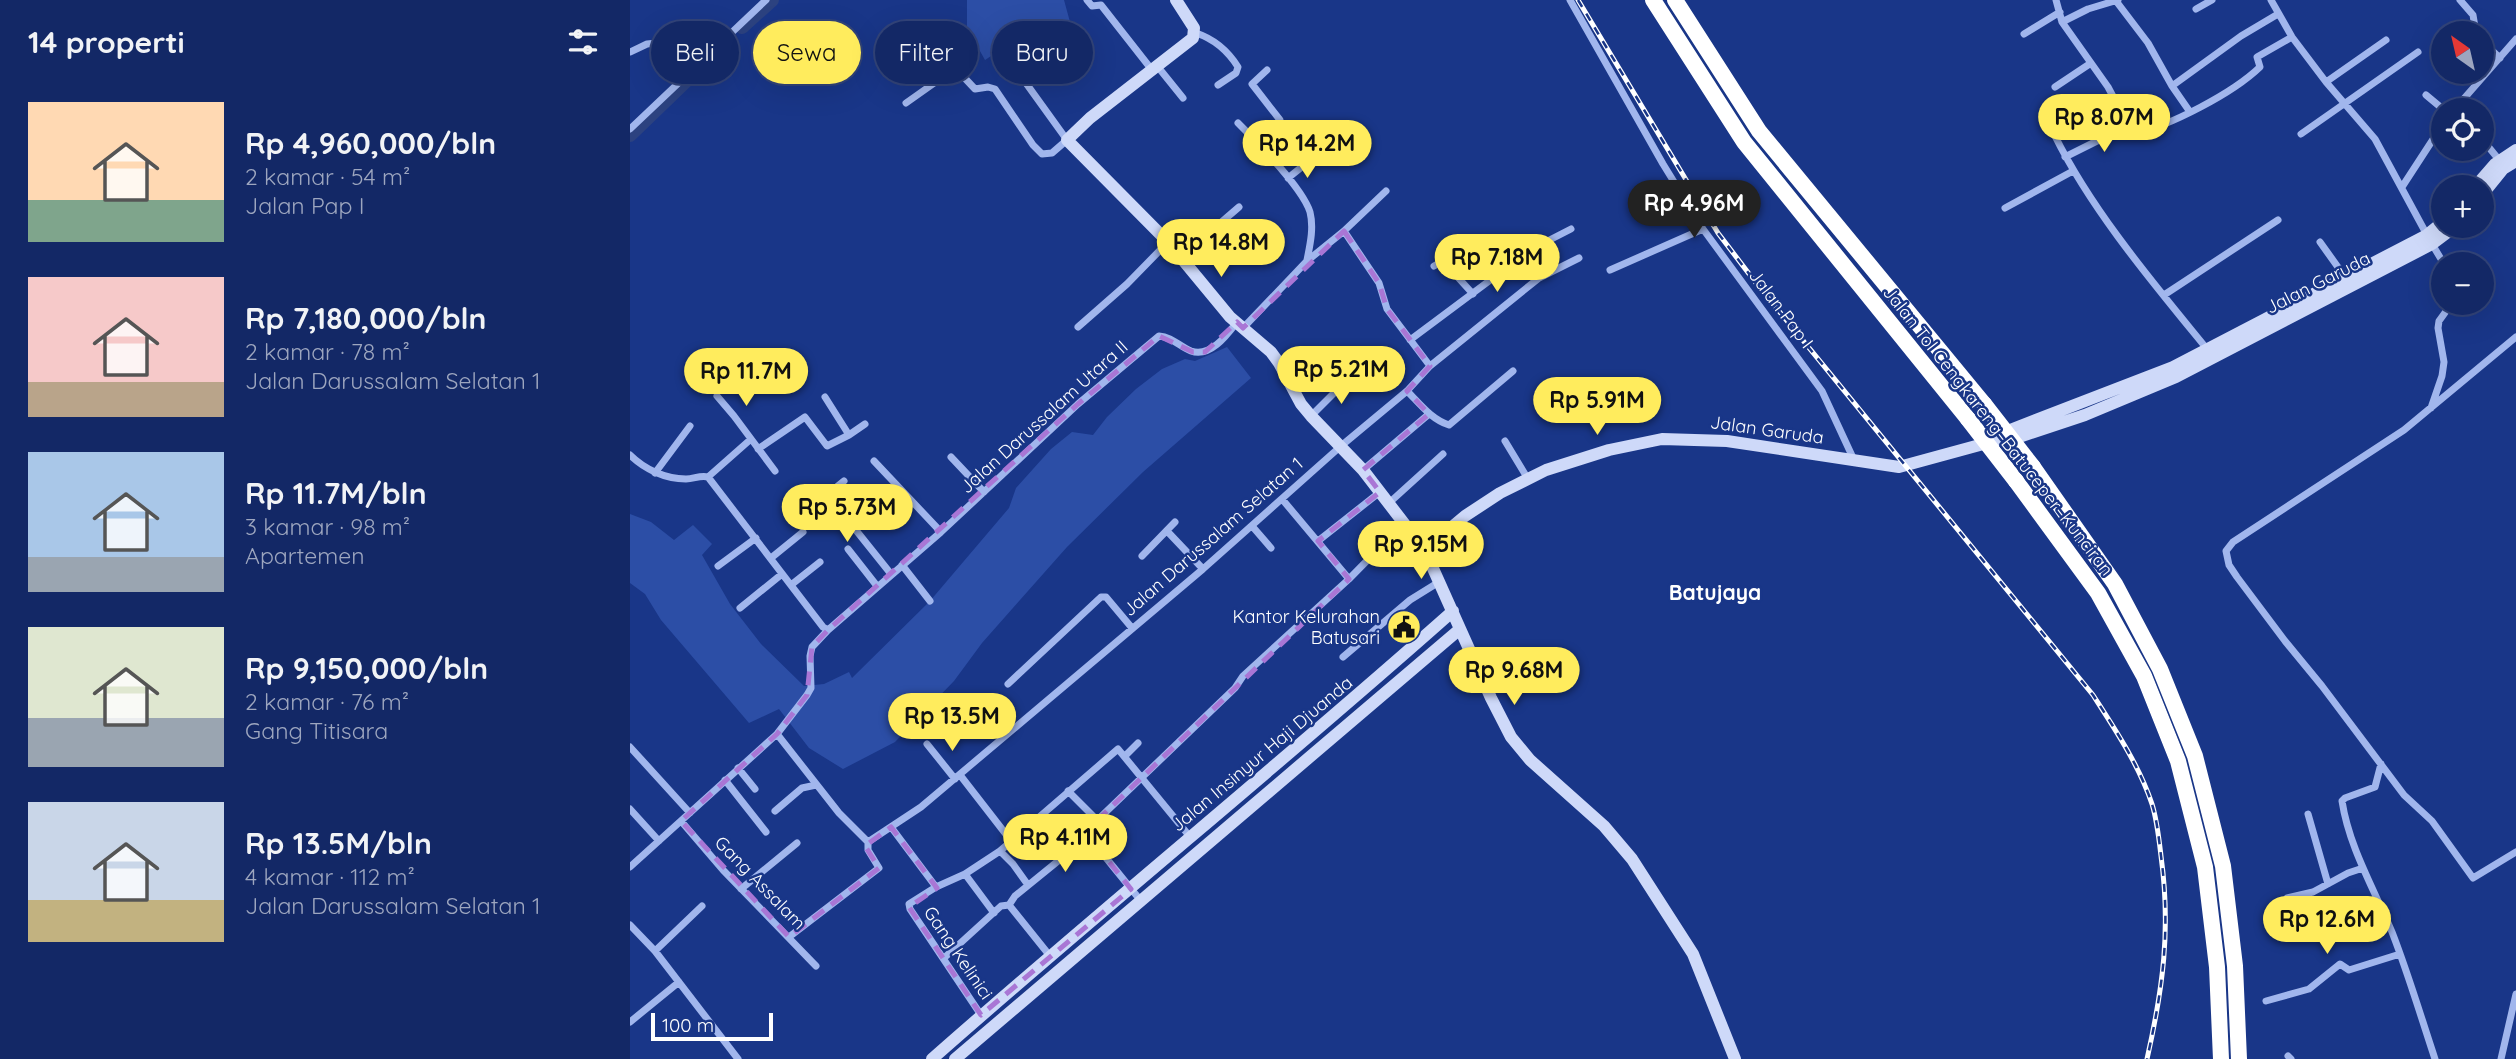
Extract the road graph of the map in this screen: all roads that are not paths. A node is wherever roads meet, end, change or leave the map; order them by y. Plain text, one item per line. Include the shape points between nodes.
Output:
1 (766, 0) edge
2 (1087, 0) edge
3 (1176, 0) edge
4 (1570, 0) edge
5 (1653, 0) edge
6 (1675, 0) edge
7 (2056, 0) edge
8 (2212, 0) edge
9 (2271, 0) edge
10 (2460, 0) edge
11 (2113, 1) edge
12 (2196, 9) dead end
13 (2060, 12) junction
14 (2278, 14) junction
15 (2474, 21) edge
16 (2062, 22) junction
17 (739, 25) edge
18 (1196, 33) junction
19 (2024, 34) dead end
20 (2292, 37) junction
21 (2516, 39) edge
22 (2386, 40) dead end
23 (651, 44) edge
24 (630, 52) edge
25 (2418, 52) dead end
26 (2494, 52) edge
27 (2500, 58) junction
28 (2091, 63) junction
29 (1155, 69) junction
30 (1267, 70) dead end
31 (2326, 82) junction
32 (677, 84) edge
33 (1026, 84) edge
34 (1218, 85) dead end
35 (2056, 86) dead end
36 (2172, 86) junction
37 (2426, 95) dead end
38 (1183, 98) dead end
39 (2465, 98) edge
40 (2431, 99) edge
41 (905, 103) dead end
42 (2345, 105) junction
43 (2190, 112) junction
44 (1238, 122) dead end
45 (2127, 126) junction
46 (630, 129) edge
47 (2301, 134) dead end
48 (2055, 136) dead end
49 (1067, 140) junction
50 (2431, 142) edge
51 (1257, 143) junction
52 (1323, 150) dead end
53 (2516, 150) edge
54 (2494, 154) edge
55 (2065, 157) junction
56 (2500, 161) junction
57 (2516, 161) edge
58 (2073, 171) junction
59 (2487, 175) edge
60 (1288, 178) junction
61 (2494, 179) edge
62 (2402, 187) junction
63 (1386, 191) dead end
64 (1239, 207) dead end
65 (2005, 208) dead end
66 (2278, 220) dead end
67 (1571, 229) dead end
68 (1703, 229) junction
69 (1344, 231) junction
70 (2431, 237) edge
71 (2429, 239) junction
72 (1168, 242) junction
73 (2320, 242) dead end
74 (2437, 252) edge
75 (1181, 257) junction
76 (1579, 258) dead end
77 (1307, 261) junction
78 (1434, 266) dead end
79 (1610, 270) dead end
80 (2346, 277) junction
81 (2326, 293) junction
82 (1473, 294) junction
83 (2164, 295) junction
84 (2295, 309) junction
85 (2443, 315) edge
86 (1240, 325) junction
87 (1078, 327) dead end
88 (2516, 337) edge
89 (1410, 340) junction
90 (2208, 350) junction
91 (1430, 366) junction
92 (1513, 371) dead end
93 (2175, 372) junction
94 (1351, 376) dead end
95 (1407, 391) junction
96 (717, 396) dead end
97 (825, 397) dead end
98 (2431, 408) junction
99 (1429, 414) junction
100 (1311, 416) junction
101 (864, 424) dead end
102 (690, 426) dead end
103 (849, 435) junction
104 (751, 439) junction
105 (1505, 441) dead end
106 (1341, 446) junction
107 (758, 449) junction
108 (1443, 454) dead end
109 (630, 455) edge
110 (951, 457) dead end
111 (1854, 460) junction
112 (874, 461) dead end
113 (1363, 470) junction
114 (775, 471) dead end
115 (655, 472) junction
116 (708, 477) junction
117 (1528, 479) junction
118 (844, 481) dead end
119 (984, 492) junction
120 (1380, 492) junction
121 (824, 498) junction
122 (1282, 499) junction
123 (1389, 503) junction
124 (802, 515) dead end
125 (1175, 522) dead end
126 (1405, 523) junction
127 (1252, 526) junction
128 (1167, 531) junction
129 (803, 532) dead end
130 (941, 532) junction
131 (756, 538) junction
132 (1318, 541) junction
133 (1429, 546) junction
134 (1271, 548) dead end
135 (848, 549) dead end
136 (1142, 556) dead end
137 (771, 558) junction
138 (820, 562) dead end
139 (902, 565) junction
140 (718, 566) dead end
141 (1203, 569) junction
142 (782, 574) junction
143 (891, 574) junction
144 (1349, 579) junction
145 (1439, 582) junction
146 (791, 585) junction
147 (877, 586) junction
148 (930, 601) dead end
149 (740, 607) dead end
150 (1453, 611) junction
151 (1132, 628) junction
152 (1460, 629) junction
153 (828, 630) junction
154 (1343, 657) dead end
155 (1007, 684) dead end
156 (777, 734) junction
157 (1138, 743) dead end
158 (927, 744) dead end
159 (630, 747) edge
160 (1125, 756) junction
161 (2381, 764) junction
162 (738, 768) junction
163 (1142, 776) junction
164 (957, 777) junction
165 (725, 780) junction
166 (816, 785) junction
167 (755, 789) dead end
168 (1068, 791) junction
169 (630, 809) edge
170 (775, 811) dead end
171 (690, 813) junction
172 (2308, 814) dead end
173 (681, 821) junction
174 (1098, 821) junction
175 (891, 827) junction
176 (766, 832) dead end
177 (1085, 832) junction
178 (1191, 838) junction
179 (659, 841) junction
180 (869, 842) junction
181 (1012, 842) junction
182 (797, 843) dead end
183 (1000, 851) junction
184 (2516, 852) edge
185 (630, 867) edge
186 (2363, 868) junction
187 (965, 874) junction
188 (2328, 884) junction
189 (1028, 885) junction
190 (936, 887) junction
191 (741, 889) junction
192 (1130, 889) junction
193 (1140, 901) junction
194 (1009, 905) junction
195 (702, 906) dead end
196 (994, 913) junction
197 (2267, 917) dead end
198 (630, 925) edge
199 (789, 937) junction
200 (654, 951) junction
201 (2400, 954) junction
202 (1050, 956) junction
203 (944, 958) junction
204 (816, 966) dead end
205 (679, 982) junction
206 (2516, 994) edge
207 (2266, 1002) dead end
208 (981, 1015) junction
209 (630, 1022) edge
210 (738, 1059) edge
211 (932, 1059) edge
212 (955, 1059) edge
213 (1735, 1059) edge
214 (2221, 1059) edge
215 (2239, 1059) edge
216 (2435, 1059) edge
217 (2501, 1059) edge

1 - 17 street
2 - 29 street via 1092,6 1101,5
3 - 18 main road
4 - 68 street, Jalan Pap I
5 - 214 highway, Jalan Tol Cengkareng–Batuceper–Kunciran, bridge via 1744,142 1968,419 2098,593 2144,676 2178,761 2205,867 2217,967
6 - 215 highway, Jalan Tol Cengkareng–Batuceper–Kunciran, bridge via 1759,131 1984,404 2115,584 2160,669 2195,756 2223,866 2235,966
7 - 13 street
8 - 12 street
9 - 14 street
10 - 15 street
11 - 16 street
11 - 36 street via 2148,43
13 - 16 street
13 - 19 street
14 - 20 street
14 - 36 street
16 - 28 street
18 - 29 main road
18 - 34 street via 1220,46 1238,67
20 - 31 street
20 - 43 street via 2257,57 2260,67 2248,79
21 - 27 street
22 - 31 street
23 - 24 street
25 - 42 street
26 - 27 street
27 - 39 street
28 - 35 street
28 - 45 street
29 - 38 street
29 - 49 main road
30 - 51 street via 1252,84 1280,120
31 - 42 street
32 - 46 street
33 - 49 street
36 - 43 street
37 - 40 street
41 - 49 street via 957,71 975,89 995,89 1042,154 1052,153
42 - 47 street
42 - 62 street via 2375,139
43 - 45 street via 2135,134
44 - 51 street
45 - 55 street
48 - 55 street
49 - 72 main road
50 - 62 street
51 - 60 street
52 - 60 street
53 - 56 main road
54 - 56 street
55 - 58 street
56 - 59 main road
57 - 61 main road
58 - 65 street
58 - 83 street
60 - 77 street via 1310,210
62 - 71 street
63 - 69 street
64 - 75 street
66 - 83 street
67 - 82 street via 1532,249
68 - 79 street
68 - 111 street, Jalan Pap I via 1822,391
69 - 77 street
69 - 89 street via 1379,283 1387,309
70 - 71 main road, Jalan Garuda
71 - 74 street
71 - 80 main road, Jalan Garuda
71 - 81 main road, Jalan Garuda
72 - 75 main road
72 - 87 street
73 - 80 street
75 - 86 main road
76 - 91 street, Jalan Darussalam Selatan 1 via 1539,278
77 - 86 street
78 - 82 street via 1443,261
80 - 81 main road, Jalan Garuda
81 - 84 main road, Jalan Garuda
82 - 89 street
83 - 90 street
84 - 90 main road, Jalan Garuda
84 - 93 main road, Jalan Garuda
85 - 98 street via 2438,328 2444,362
86 - 100 main road via 1279,363
86 - 119 street, Jalan Darussalam Utara II via 1205,352 1193,352 1159,335
88 - 98 street
89 - 91 street
90 - 93 main road, Jalan Garuda
91 - 95 street, Jalan Darussalam Selatan 1
92 - 99 street via 1449,425
93 - 111 main road, Jalan Garuda via 2083,409 2010,430 1998,440 1899,467
94 - 100 street
95 - 99 street
95 - 106 street, Jalan Darussalam Selatan 1
96 - 104 street
97 - 103 street
98 - 161 street via 2226,551 2237,577
99 - 113 street
100 - 106 main road
101 - 103 street
102 - 115 street
103 - 107 street via 827,446 805,417
104 - 107 street
104 - 116 street
105 - 117 street
106 - 113 main road
106 - 122 street, Jalan Darussalam Selatan 1
107 - 114 street
108 - 123 street
109 - 115 street
110 - 119 street
111 - 117 main road, Jalan Garuda via 1727,441 1661,439 1609,450
112 - 130 street
113 - 120 main road
115 - 116 street via 687,479
116 - 131 street
117 - 133 main road, Jalan Garuda via 1465,516
118 - 121 street
119 - 130 street, Jalan Darussalam Utara II
120 - 123 main road
120 - 132 street
121 - 124 street
121 - 143 street via 846,529 855,529
122 - 127 street, Jalan Darussalam Selatan 1
122 - 132 street
123 - 126 main road
125 - 128 street
126 - 133 main road via 1416,539
126 - 144 street
127 - 134 street
127 - 141 street, Jalan Darussalam Selatan 1
128 - 136 street
128 - 141 street
129 - 137 street
130 - 139 street, Jalan Darussalam Utara II
131 - 137 street
131 - 140 street
132 - 144 street
133 - 145 main road via 1427,555
135 - 147 street
137 - 142 street
138 - 146 street
139 - 143 street, Jalan Darussalam Utara II
139 - 148 street
141 - 151 street, Jalan Darussalam Selatan 1
142 - 146 street
142 - 149 street
143 - 147 street, Jalan Darussalam Utara II
144 - 163 street
145 - 150 main road
145 - 154 street via 1410,600
146 - 153 street
147 - 153 street, Jalan Darussalam Utara II
150 - 152 main road
150 - 178 main road, Jalan Insinyur Haji Djuanda
151 - 155 street via 1106,597 1101,597
151 - 164 street, Jalan Darussalam Selatan 1
152 - 193 main road, Jalan Insinyur Haji Djuanda
152 - 213 main road via 1511,737 1611,834 1683,935
153 - 156 street, Jalan Darussalam Utara II via 812,647 811,688
156 - 162 street, Jalan Darussalam Utara II
156 - 166 street
157 - 160 street
158 - 164 street
159 - 171 street
160 - 163 street
160 - 168 street via 1115,750
161 - 184 street via 2404,795 2432,821 2473,878
161 - 186 street via 2375,787 2342,801
162 - 165 street, Jalan Darussalam Utara II
162 - 167 street
163 - 174 street
163 - 178 street
164 - 175 street, Jalan Darussalam Selatan 1
164 - 181 street
165 - 171 street, Jalan Darussalam Utara II
165 - 176 street
166 - 170 street via 802,788
166 - 180 street
168 - 174 street
168 - 181 street
169 - 179 street
171 - 173 street, Jalan Darussalam Utara II
172 - 188 street
173 - 179 street, Jalan Darussalam Utara II
173 - 191 street, Gang Assalam
174 - 177 street
175 - 180 street, Jalan Darussalam Selatan 1
175 - 190 street
177 - 189 street
177 - 192 street
178 - 192 main road, Jalan Insinyur Haji Djuanda
179 - 185 street, Jalan Darussalam Utara II
180 - 199 street via 868,850 879,868
181 - 183 street
182 - 191 street
183 - 187 street
183 - 189 street
186 - 188 street
186 - 201 street
187 - 190 street
187 - 196 street
188 - 197 street via 2287,898
189 - 194 street
190 - 203 street, Gang Kelinici via 909,907
191 - 199 street, Gang Assalam
192 - 193 street
192 - 202 main road, Jalan Insinyur Haji Djuanda
193 - 212 main road, Jalan Insinyur Haji Djuanda
194 - 196 street
194 - 202 street
195 - 200 street
196 - 203 street
198 - 200 street
199 - 204 street, Gang Assalam
200 - 205 street
201 - 207 street via 2349,970 2340,964 2309,989
201 - 216 street
202 - 208 main road, Jalan Insinyur Haji Djuanda
203 - 208 street, Gang Kelinici
205 - 209 street
205 - 210 street
206 - 217 street
208 - 211 main road, Jalan Insinyur Haji Djuanda

